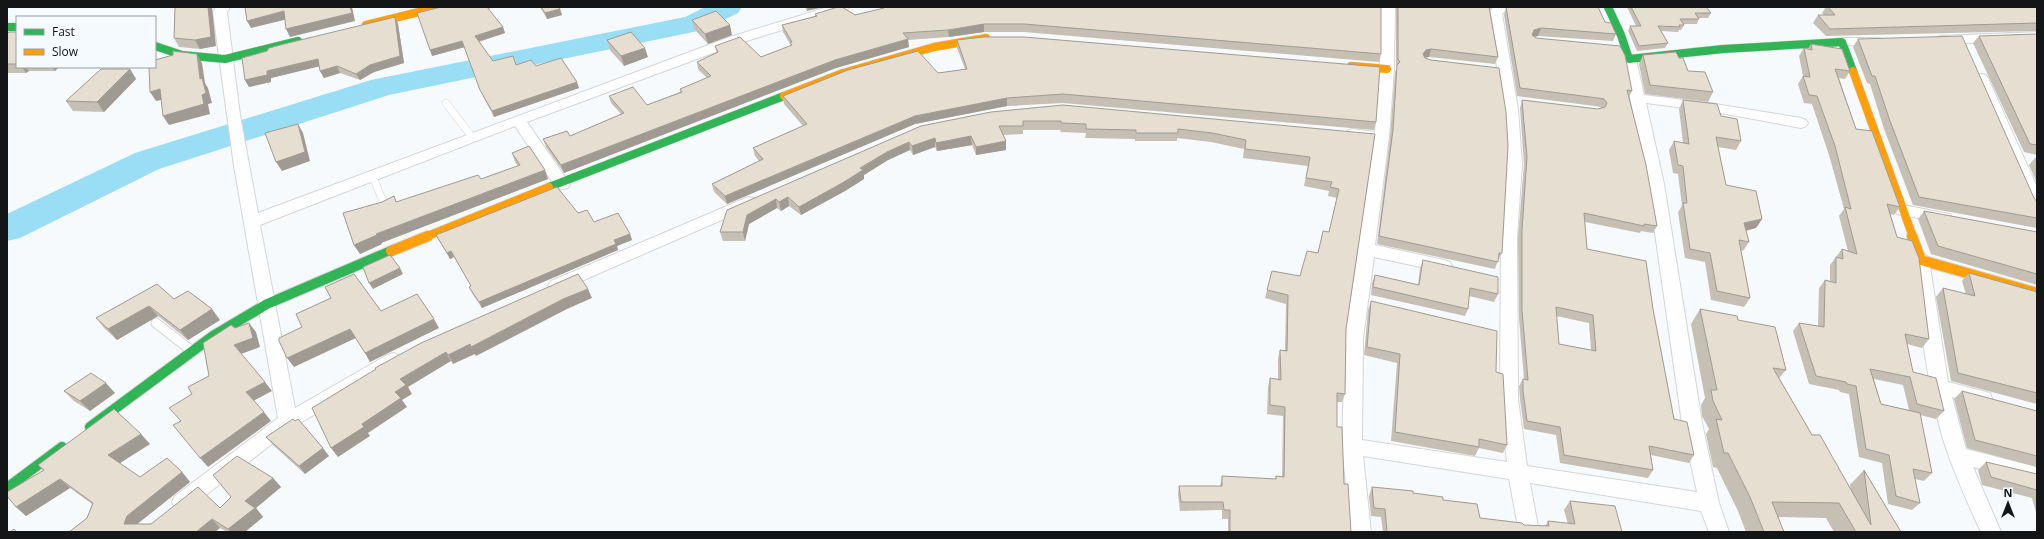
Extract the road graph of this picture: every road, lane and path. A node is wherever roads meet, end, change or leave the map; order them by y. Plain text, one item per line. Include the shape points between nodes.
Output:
1 (223, 7) edge
2 (439, 7) edge
3 (842, 7) edge
4 (1382, 7) edge
5 (1388, 7) edge
6 (1608, 7) edge
7 (1494, 8) edge
8 (355, 28) edge
9 (2037, 36) edge
10 (997, 38) edge
11 (309, 39) edge
12 (1963, 39) junction
13 (1925, 40) edge
14 (1888, 41) edge
15 (1842, 42) junction
16 (156, 46) edge
17 (1609, 46) edge
18 (1627, 53) junction
19 (1969, 53) edge
20 (225, 59) junction
21 (1340, 65) edge
22 (1976, 67) edge
23 (1387, 69) junction
24 (1638, 98) junction
25 (446, 103) dead end
26 (518, 120) junction
27 (1801, 123) dead end
28 (1334, 132) edge
29 (1382, 136) junction
30 (472, 137) junction
31 (2017, 157) junction
32 (2037, 160) edge
33 (372, 176) junction
34 (562, 184) junction
35 (764, 195) edge
36 (385, 206) edge
37 (2037, 206) edge
38 (1903, 210) junction
39 (1962, 221) edge
40 (251, 222) junction
41 (1366, 249) junction
42 (1921, 260) junction
43 (1456, 269) edge
44 (545, 290) edge
45 (2037, 293) edge
46 (267, 304) junction
47 (156, 322) edge
48 (192, 351) junction
49 (410, 351) edge
50 (1940, 387) junction
51 (2000, 403) edge
52 (288, 421) junction
53 (83, 432) edge
54 (71, 441) edge
55 (1352, 446) junction
56 (1960, 456) junction
57 (1518, 472) junction
58 (2037, 475) edge
59 (7, 488) edge
60 (1709, 503) junction
61 (168, 512) edge
62 (1361, 532) edge
63 (1529, 532) edge
64 (1719, 532) edge
65 (1991, 532) edge

1 - 20 street via 220,12
2 - 8 street
3 - 26 street via 735,40
4 - 5 street
5 - 23 street
6 - 18 street
7 - 57 street via 1497,70 1518,102 1509,238 1501,278 1501,333
9 - 12 street
10 - 34 street via 959,41 843,73
11 - 20 street
12 - 13 street
12 - 19 street
14 - 15 street
15 - 18 street
15 - 38 street
16 - 20 street via 182,55
17 - 18 street
18 - 24 street
20 - 40 street
21 - 23 street
22 - 31 street
23 - 29 street
24 - 27 street
24 - 60 street via 1656,184 1692,423
25 - 30 lane
26 - 30 street
26 - 34 street
28 - 29 street
29 - 41 street
30 - 33 street
31 - 32 street
31 - 37 street
33 - 36 lane
33 - 40 street
34 - 46 street via 440,230
35 - 44 street
38 - 39 street
38 - 42 street
40 - 46 street
41 - 43 street
41 - 55 street via 1367,302 1354,338
42 - 45 street
42 - 50 street
46 - 48 street
46 - 52 street
47 - 48 lane
48 - 53 street
49 - 52 street via 355,380
50 - 51 street
50 - 56 street via 1949,426
52 - 61 street
54 - 59 street
55 - 57 street
55 - 62 street
56 - 58 street
56 - 65 street via 1974,498
57 - 60 street
57 - 63 street
60 - 64 street

